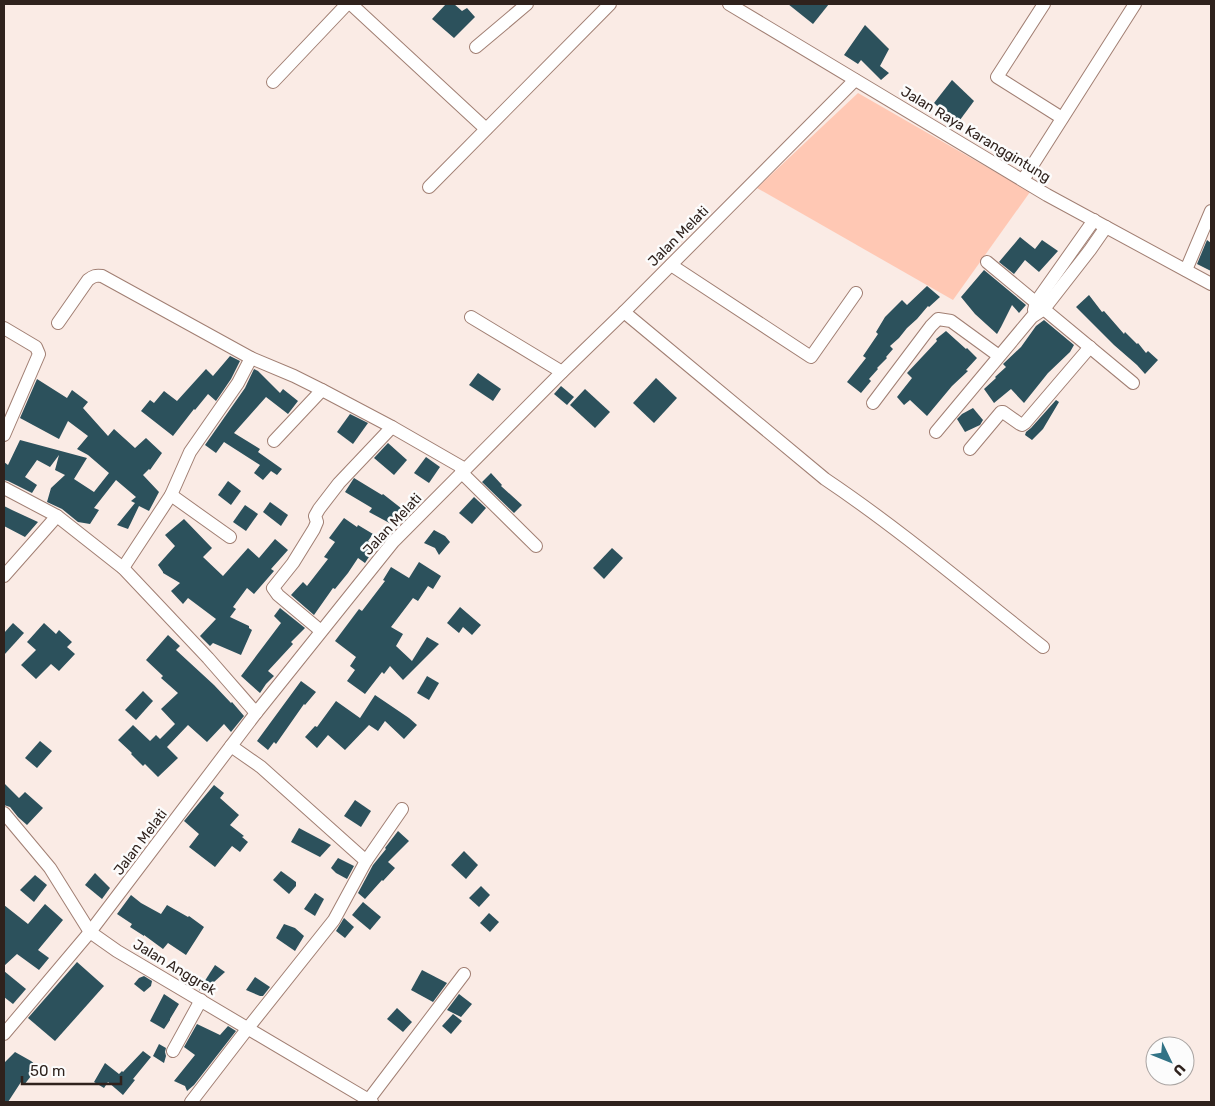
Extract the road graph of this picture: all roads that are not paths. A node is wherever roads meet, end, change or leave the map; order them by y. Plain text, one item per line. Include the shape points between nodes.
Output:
1 (349, 4) edge
2 (527, 4) edge
3 (610, 4) edge
4 (728, 4) edge
5 (1044, 4) edge
6 (1135, 4) edge
7 (476, 47) dead end
8 (855, 80) junction
9 (274, 82) dead end
10 (1062, 118) junction
11 (486, 129) junction
12 (1023, 180) junction
13 (429, 187) dead end
14 (1211, 211) edge
15 (1094, 220) junction
16 (1106, 227) junction
17 (987, 262) dead end
18 (671, 265) junction
19 (1186, 270) junction
20 (1211, 284) edge
21 (856, 293) dead end
22 (1040, 306) junction
23 (624, 312) junction
24 (471, 317) dead end
25 (58, 323) dead end
26 (4, 328) edge
27 (1090, 347) junction
28 (999, 356) junction
29 (251, 358) junction
30 (562, 372) junction
31 (1133, 383) dead end
32 (322, 390) junction
33 (873, 403) dead end
34 (392, 427) junction
35 (936, 432) dead end
36 (4, 435) edge
37 (274, 441) dead end
38 (970, 449) dead end
39 (463, 470) junction
40 (4, 488) edge
41 (171, 495) junction
42 (57, 516) junction
43 (230, 537) dead end
44 (536, 546) dead end
45 (122, 568) junction
46 (4, 576) edge
47 (321, 631) junction
48 (1043, 647) dead end
49 (256, 713) junction
50 (231, 746) junction
51 (402, 809) dead end
52 (4, 813) edge
53 (366, 861) junction
54 (90, 932) junction
55 (464, 974) dead end
56 (201, 1000) junction
57 (248, 1028) junction
58 (4, 1034) edge
59 (173, 1051) dead end
60 (190, 1102) edge
61 (369, 1102) edge

1 - 9 street
1 - 11 street
2 - 7 street
3 - 11 street
4 - 8 street, Jalan Raya Karanggintung
5 - 10 street via 997,77
6 - 10 street
8 - 12 street, Jalan Raya Karanggintung
8 - 18 street, Jalan Melati
10 - 12 street
11 - 13 street
12 - 15 street, Jalan Raya Karanggintung
14 - 19 street
15 - 16 street, Jalan Raya Karanggintung
15 - 22 street
16 - 19 street, Jalan Raya Karanggintung
16 - 22 street
17 - 22 street
18 - 21 street via 811,357
18 - 23 street, Jalan Melati
19 - 20 street, Jalan Raya Karanggintung
22 - 27 street
22 - 28 street
23 - 30 street, Jalan Melati
23 - 48 street via 825,479 888,523
24 - 30 street
25 - 29 street via 88,280 97,275
26 - 36 street via 36,347 39,354
27 - 31 street
27 - 38 street via 1025,424 1001,412
28 - 33 street via 951,321 938,319
28 - 35 street
29 - 32 street
29 - 41 street via 238,383 190,452
30 - 39 street, Jalan Melati
32 - 34 street
32 - 37 street
34 - 39 street
34 - 47 street via 315,513 317,522 314,529 273,588
39 - 44 street
39 - 47 street, Jalan Melati via 393,542
40 - 42 street
41 - 43 street
41 - 45 street
42 - 45 street
42 - 46 street
45 - 49 street
47 - 49 street, Jalan Melati
49 - 50 street, Jalan Melati
50 - 53 street via 261,767
50 - 54 street, Jalan Melati
51 - 53 street
52 - 54 street, Jalan Anggrek via 50,868
53 - 57 street via 334,920
54 - 56 street, Jalan Anggrek
54 - 58 street, Jalan Melati
55 - 61 street
56 - 57 street, Jalan Anggrek
56 - 59 street
57 - 60 street
57 - 61 street, Jalan Anggrek

